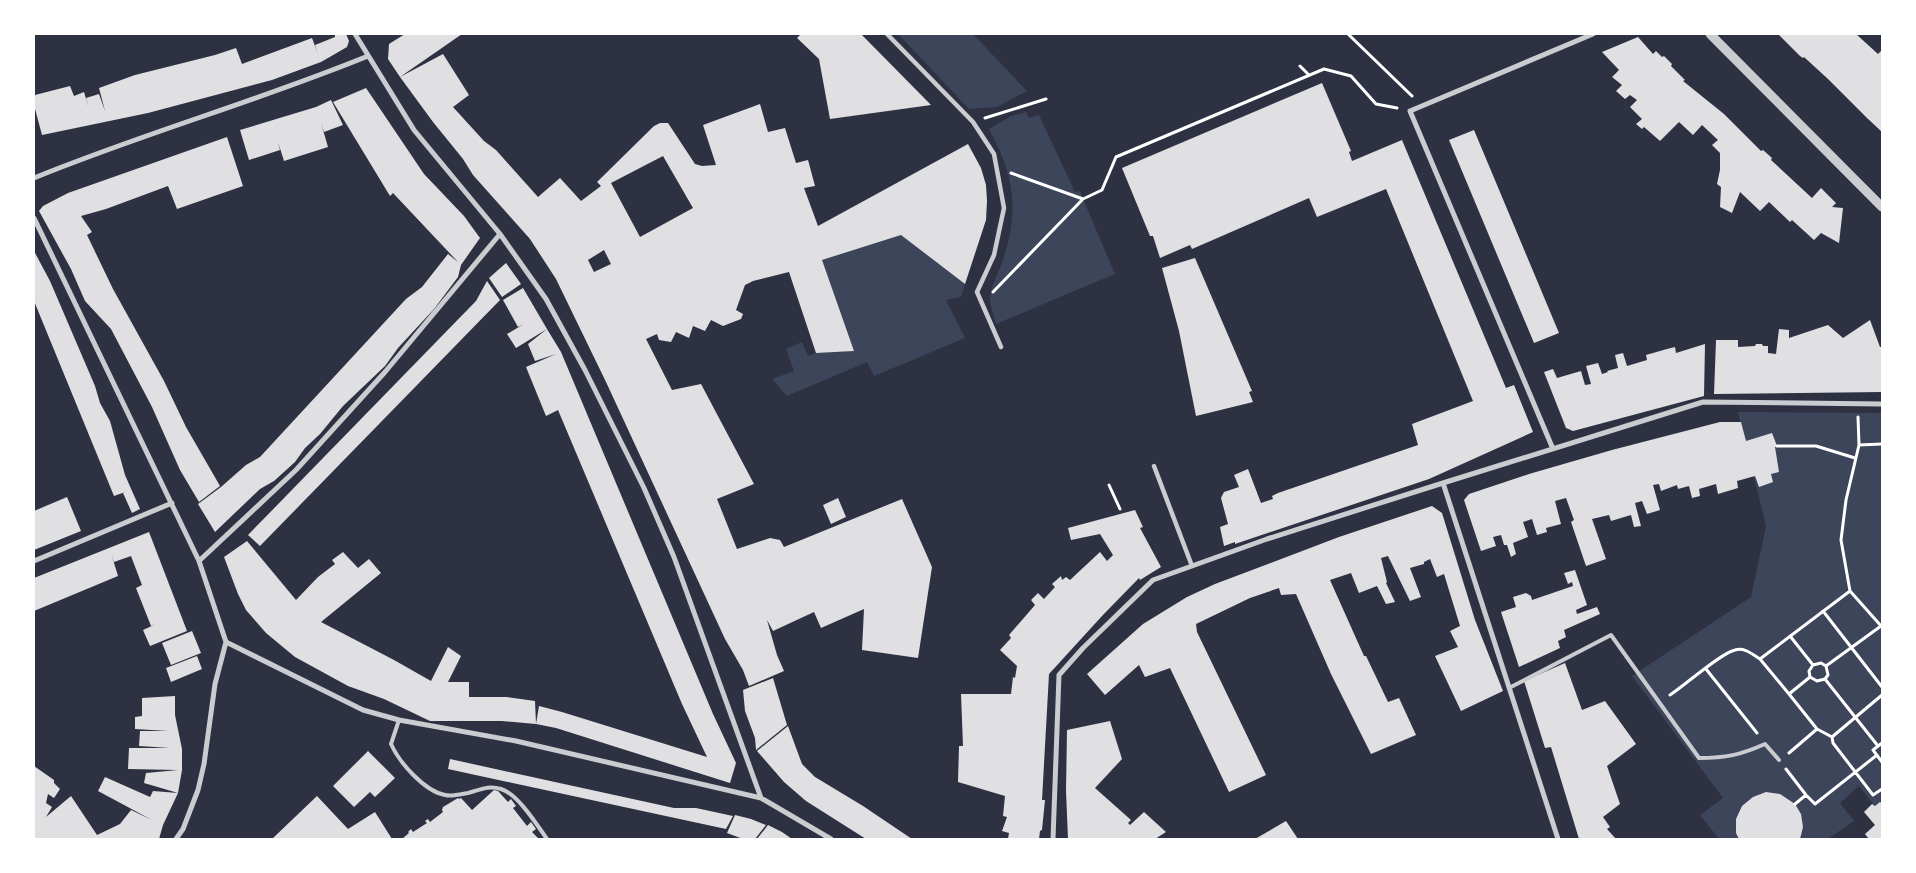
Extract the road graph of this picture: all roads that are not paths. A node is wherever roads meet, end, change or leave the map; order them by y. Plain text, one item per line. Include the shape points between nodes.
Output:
1 (887, 34) edge
2 (1593, 34) edge
3 (1710, 34) edge
4 (357, 35) edge
5 (368, 56) junction
6 (34, 178) edge
7 (1882, 207) edge
8 (34, 218) edge
9 (500, 234) junction
10 (1001, 347) dead end
11 (1882, 404) edge
12 (1553, 449) junction
13 (1154, 466) dead end
14 (1442, 482) junction
15 (172, 503) junction
16 (34, 561) edge
17 (199, 561) junction
18 (1192, 566) junction
19 (226, 642) junction
20 (1509, 688) junction
21 (399, 720) junction
22 (1779, 760) road end
23 (761, 798) junction
24 (176, 839) edge
25 (547, 839) edge
26 (831, 839) edge
27 (1052, 839) edge
28 (1558, 839) edge

1 - 10 street via 972,122 994,154 1004,208 994,255 977,292
2 - 12 street via 1410,111
3 - 7 street
4 - 5 street
5 - 6 street
5 - 9 street via 414,130
8 - 15 street
9 - 17 street via 385,372 296,470
9 - 23 street via 546,299 644,488 674,557
11 - 12 street via 1703,402
12 - 14 street
13 - 18 street
14 - 18 street
14 - 20 street
15 - 16 street
15 - 17 street
17 - 19 street
18 - 27 street via 1153,580 1059,675
19 - 21 street via 364,710
19 - 24 street via 215,684 198,790
20 - 22 lane via 1611,634 1699,758 1744,754 1764,744
20 - 28 street
21 - 23 street via 516,741
21 - 25 lane via 391,744 396,756 426,787 445,796 488,786 503,789 526,809
23 - 26 street

